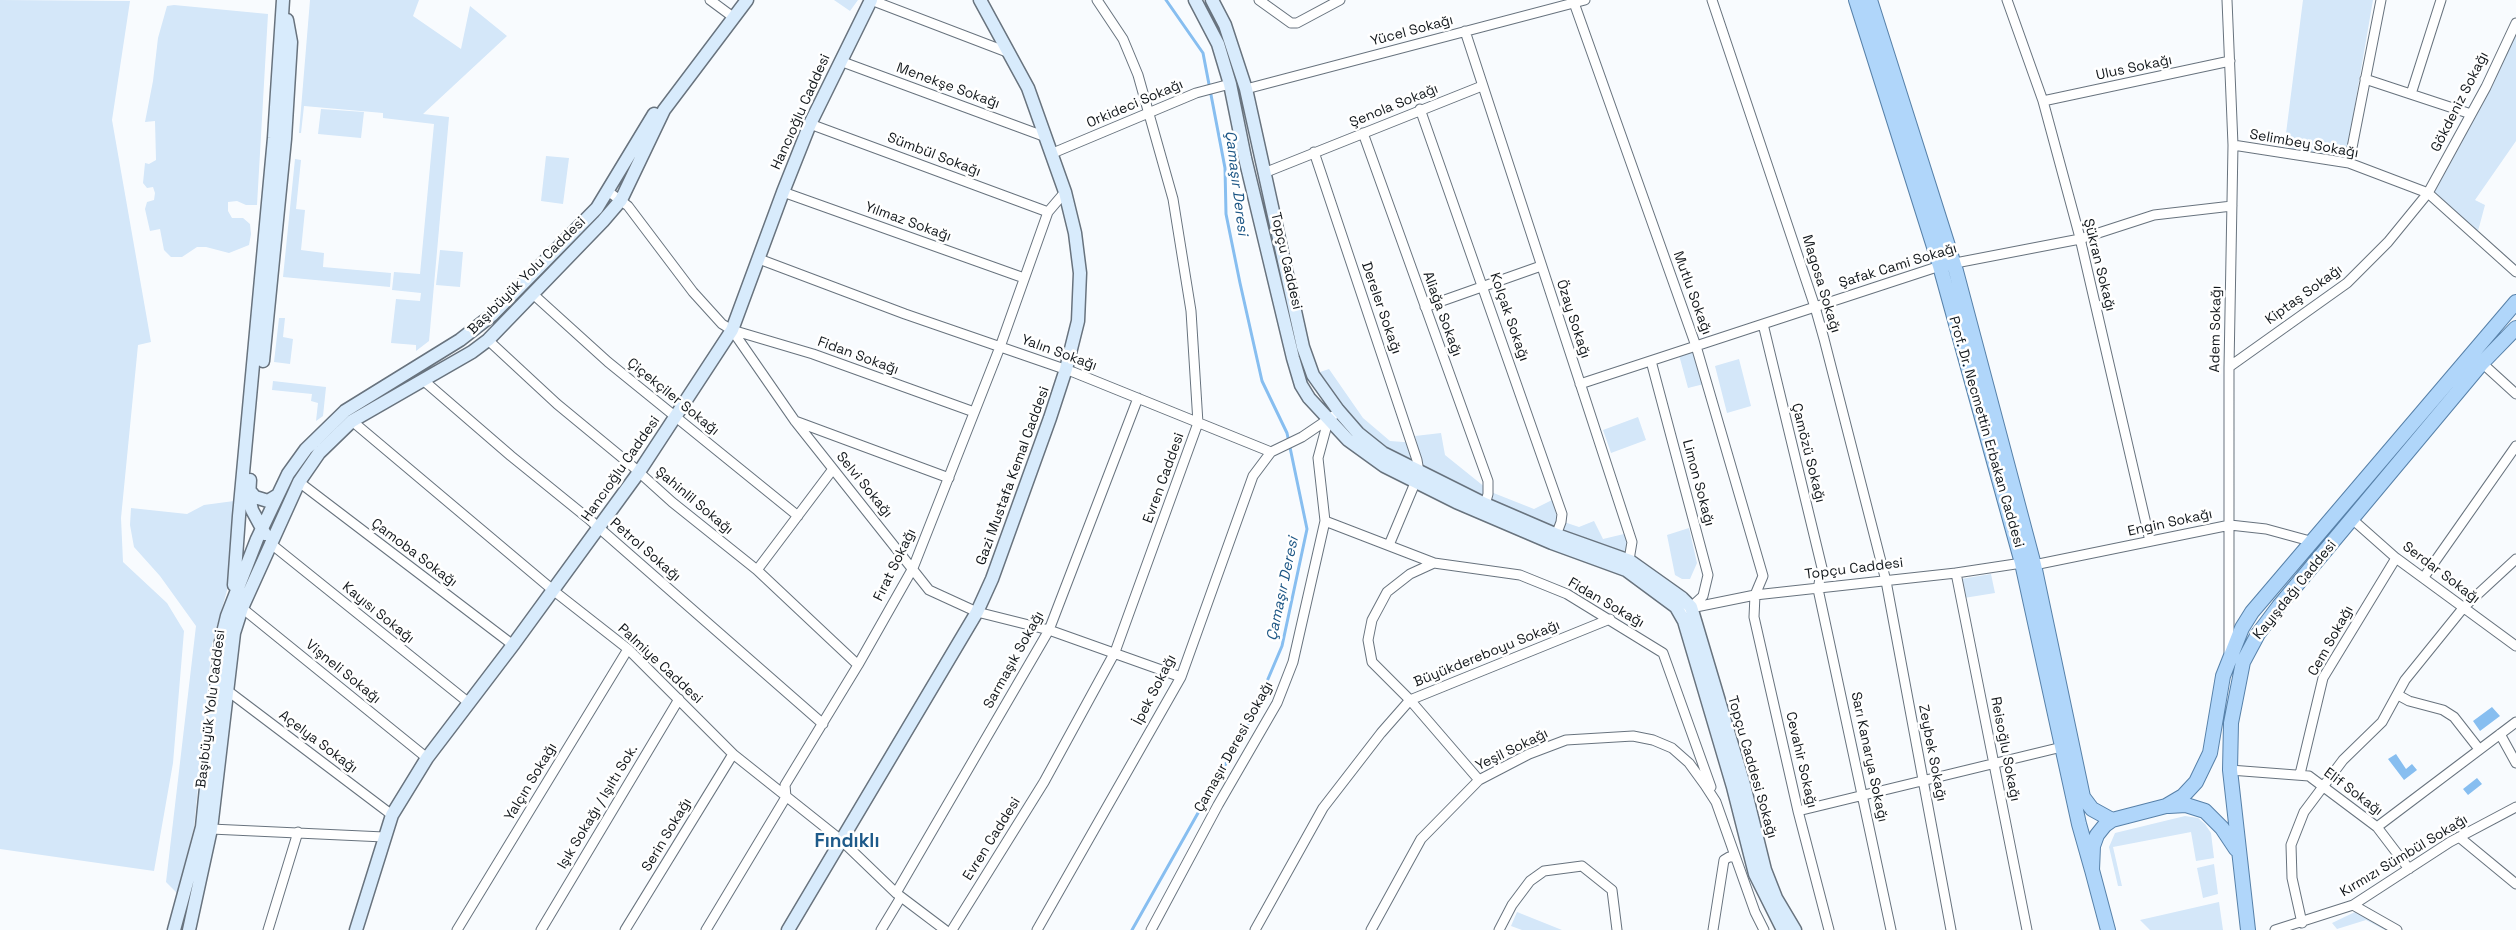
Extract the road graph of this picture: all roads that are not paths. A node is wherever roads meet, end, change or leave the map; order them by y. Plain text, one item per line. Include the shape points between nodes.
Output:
1 (710, 0) edge
2 (736, 0) edge
3 (747, 0) edge
4 (871, 0) edge
5 (980, 0) edge
6 (1097, 0) edge
7 (1195, 0) edge
8 (1212, 0) edge
9 (1259, 0) edge
10 (1340, 0) edge
11 (1585, 0) edge
12 (1712, 0) edge
13 (1856, 0) edge
14 (1870, 0) edge
15 (2007, 0) edge
16 (2227, 0) edge
17 (2381, 0) edge
18 (2441, 0) edge
19 (283, 2) edge
20 (1574, 2) edge
21 (730, 14) junction
22 (2516, 23) edge
23 (1466, 31) junction
24 (1007, 52) junction
25 (840, 61) junction
26 (2230, 61) junction
27 (2365, 79) junction
28 (1227, 85) junction
29 (1482, 86) junction
30 (1246, 90) junction
31 (2411, 94) junction
32 (2044, 101) junction
33 (1420, 109) junction
34 (1149, 114) junction
35 (2472, 114) junction
36 (810, 124) junction
37 (1363, 134) junction
38 (1046, 137) junction
39 (2233, 145) junction
40 (1314, 152) junction
41 (1053, 153) junction
42 (2349, 163) junction
43 (1264, 173) junction
44 (609, 192) junction
45 (783, 192) junction
46 (1066, 192) junction
47 (2428, 193) junction
48 (621, 200) junction
49 (2232, 206) junction
50 (1048, 212) junction
51 (2080, 239) junction
52 (759, 259) junction
53 (1946, 264) junction
54 (1541, 266) junction
55 (2516, 272) edge
56 (1024, 278) junction
57 (1484, 288) junction
58 (534, 295) junction
59 (2516, 302) edge
60 (1425, 307) junction
61 (1815, 307) junction
62 (1762, 324) junction
63 (2516, 328) edge
64 (732, 330) junction
65 (488, 340) junction
66 (1696, 346) junction
67 (1000, 347) junction
68 (1651, 361) junction
69 (2482, 363) junction
70 (2229, 366) junction
71 (1066, 370) junction
72 (423, 380) junction
73 (1580, 384) junction
74 (2516, 394) edge
75 (1138, 398) junction
76 (1338, 410) junction
77 (974, 412) junction
78 (676, 416) junction
79 (795, 421) junction
80 (1328, 421) junction
81 (352, 422) junction
82 (1198, 423) junction
83 (2516, 446) edge
84 (1272, 452) junction
85 (833, 469) junction
86 (639, 472) junction
87 (949, 478) junction
88 (1417, 478) junction
89 (298, 482) junction
90 (250, 491) junction
91 (278, 495) junction
92 (1483, 509) junction
93 (238, 516) junction
94 (798, 516) junction
95 (2352, 519) junction
96 (1325, 521) junction
97 (2230, 525) junction
98 (598, 528) junction
99 (260, 533) junction
100 (1554, 539) junction
101 (2150, 541) junction
102 (2310, 542) junction
103 (270, 543) junction
104 (1389, 545) junction
105 (2396, 558) junction
106 (2516, 559) edge
107 (1434, 563) junction
108 (2028, 564) junction
109 (1628, 566) junction
110 (913, 568) junction
111 (757, 570) junction
112 (1956, 573) junction
113 (2424, 577) junction
114 (1886, 580) junction
115 (1818, 589) junction
116 (554, 591) junction
117 (1755, 595) junction
118 (233, 596) junction
119 (2464, 607) junction
120 (242, 608) junction
121 (1685, 610) junction
122 (977, 612) junction
123 (1610, 619) junction
124 (1049, 630) junction
125 (514, 645) junction
126 (2516, 646) edge
127 (628, 649) junction
128 (1115, 652) junction
129 (2229, 658) junction
130 (858, 666) junction
131 (1181, 677) junction
132 (226, 693) junction
133 (2398, 695) junction
134 (679, 698) junction
135 (1410, 700) junction
136 (469, 703) junction
137 (2516, 722) edge
138 (823, 724) junction
139 (2500, 734) junction
140 (2062, 747) junction
141 (2479, 749) junction
142 (733, 754) junction
143 (427, 758) junction
144 (2516, 763) edge
145 (1994, 764) junction
146 (2230, 770) junction
147 (2300, 774) junction
148 (1480, 780) junction
149 (1923, 781) junction
150 (2323, 785) junction
151 (1863, 795) junction
152 (786, 797) junction
153 (1716, 802) junction
154 (2166, 806) junction
155 (2516, 806) edge
156 (1798, 811) junction
157 (392, 815) junction
158 (2112, 820) junction
159 (2377, 826) junction
160 (211, 829) junction
161 (298, 832) junction
162 (2459, 836) junction
163 (384, 837) junction
164 (841, 840) junction
165 (2238, 852) junction
166 (1735, 856) junction
167 (2409, 869) junction
168 (2092, 870) junction
169 (2516, 884) edge
170 (898, 895) junction
171 (2353, 905) junction
172 (2302, 923) junction
173 (174, 930) edge
174 (189, 930) edge
175 (268, 930) edge
176 (356, 930) edge
177 (457, 930) edge
178 (541, 930) edge
179 (626, 930) edge
180 (706, 930) edge
181 (788, 930) edge
182 (882, 930) edge
183 (945, 930) edge
184 (952, 930) edge
185 (1037, 930) edge
186 (1151, 930) edge
187 (1256, 930) edge
188 (1371, 930) edge
189 (1499, 930) edge
190 (1618, 930) edge
191 (1713, 930) edge
192 (1764, 930) edge
193 (1783, 930) edge
194 (1795, 930) edge
195 (1828, 930) edge
196 (1891, 930) edge
197 (1951, 930) edge
198 (2027, 930) edge
199 (2108, 930) edge
200 (2248, 930) edge
201 (2275, 930) edge
202 (2397, 930) edge

1 - 21 street
2 - 21 street, Başıbüyük Yolu Caddesi
3 - 21 street, Başıbüyük Yolu Caddesi
4 - 24 street
4 - 25 street, Hancıoğlu Caddesi
5 - 24 street, Gazi Mustafa Kemal Caddesi
6 - 34 street, Evren Caddesi via 1123,39
7 - 28 street, Topçu Caddesi via 1218,44
8 - 30 street, Topçu Caddesi via 1225,24
9 - 10 street via 1291,23 1297,23
11 - 20 street, Yücel Sokağı
12 - 61 street, Magosa Sokağı
13 - 53 main road, Prof. Dr. Necmettin Erbakan Caddesi
14 - 53 main road, Prof. Dr. Necmettin Erbakan Caddesi
15 - 32 street, Şükran Sokağı
16 - 26 street, Adem Sokağı
17 - 27 street
18 - 31 street
19 - 90 street via 291,42 285,139
19 - 93 street via 274,138
20 - 23 street, Yücel Sokağı
20 - 66 street, Mutlu Sokağı
21 - 44 street, Başıbüyük Yolu Caddesi via 659,105
21 - 48 street, Başıbüyük Yolu Caddesi via 664,110
22 - 35 street, Gökdeniz Sokağı
23 - 29 street
23 - 30 street, Yücel Sokağı
24 - 38 street, Gazi Mustafa Kemal Caddesi via 1028,88
25 - 36 street, Hancıoğlu Caddesi
25 - 38 street, Menekşe Sokağı
26 - 32 street, Ulus Sokağı
26 - 39 street, Adem Sokağı
27 - 31 street
27 - 42 street
28 - 34 street, Orkideci Sokağı
28 - 80 street, Topçu Caddesi via 1293,358 1309,398
29 - 33 street, Şenola Sokağı
29 - 54 street, Özay Sokağı
30 - 43 street, Topçu Caddesi
31 - 35 street
32 - 51 street, Şükran Sokağı
33 - 37 street, Şenola Sokağı
33 - 57 street, Kolçak Sokağı
34 - 41 street, Orkideci Sokağı
34 - 82 street, Evren Caddesi via 1173,199 1191,311
35 - 47 street, Gökdeniz Sokağı
36 - 45 street, Hancıoğlu Caddesi
36 - 50 street, Sümbül Sokağı
37 - 40 street, Şenola Sokağı
37 - 60 street, Aliağa Sokağı
38 - 41 street, Gazi Mustafa Kemal Caddesi
39 - 42 street, Selimbey Sokağı
39 - 49 street, Adem Sokağı
40 - 43 street, Şenola Sokağı
40 - 88 street, Dereler Sokağı via 1417,460
41 - 46 street, Gazi Mustafa Kemal Caddesi
42 - 47 street, Selimbey Sokağı
43 - 76 street, Topçu Caddesi via 1303,347 1313,375
44 - 48 street, Selvi Sokağı
44 - 91 street, Başıbüyük Yolu Caddesi via 492,315 460,340 345,411 325,428 288,474
45 - 52 street, Hancıoğlu Caddesi
45 - 56 street, Yılmaz Sokağı
46 - 50 street, Fırat Sokağı
46 - 71 street, Gazi Mustafa Kemal Caddesi via 1080,273 1078,321
47 - 55 street, Selimbey Sokağı
47 - 70 street, Kiptaş Sokağı via 2388,242 2347,283
48 - 58 street, Başıbüyük Yolu Caddesi
48 - 64 street, Selvi Sokağı via 693,292 722,324
49 - 51 street, Şafak Cami Sokağı via 2154,215
49 - 70 street, Adem Sokağı
50 - 56 street, Fırat Sokağı
51 - 53 street, Şafak Cami Sokağı
51 - 101 street, Şükran Sokağı
52 - 64 street, Hancıoğlu Caddesi
52 - 67 street, Yalın Sokağı
53 - 61 street, Şafak Cami Sokağı
53 - 108 main road, Prof. Dr. Necmettin Erbakan Caddesi
54 - 57 street
54 - 73 street, Özay Sokağı
56 - 67 street, Fırat Sokağı
57 - 60 street
57 - 100 street, Kolçak Sokağı via 1562,514
58 - 65 street, Başıbüyük Yolu Caddesi
58 - 78 street, Çiçekçiler Sokağı via 608,362
59 - 102 main road, Kayışdağı Caddesi
60 - 92 street, Aliağa Sokağı via 1488,482
61 - 62 street, Şafak Cami Sokağı
61 - 114 street, Magosa Sokağı
62 - 66 street, Şafak Cami Sokağı
62 - 115 street, Çamözü Sokağı via 1822,568
63 - 69 main road, Kayışdağı Caddesi
64 - 77 street, Fidan Sokağı via 813,354
64 - 78 street, Hancıoğlu Caddesi
64 - 79 street, Selvi Sokağı
65 - 72 street, Başıbüyük Yolu Caddesi
65 - 86 street, Şahinlil Sokağı via 557,404
66 - 68 street, Şafak Cami Sokağı
66 - 117 street, Mutlu Sokağı via 1763,576
67 - 71 street, Yalın Sokağı
67 - 77 street, Fırat Sokağı
68 - 73 street, Şafak Cami Sokağı
68 - 121 street, Limon Sokağı via 1708,575 1703,596
69 - 74 street
69 - 95 main road, Kayışdağı Caddesi
70 - 97 street, Adem Sokağı
71 - 75 street, Yalın Sokağı
71 - 122 street, Gazi Mustafa Kemal Caddesi via 992,579
72 - 81 street, Başıbüyük Yolu Caddesi
72 - 98 street, Petrol Sokağı
73 - 109 street, Özay Sokağı via 1632,542
75 - 82 street, Yalın Sokağı
75 - 124 street, Sarmaşık Sokağı
76 - 80 street
76 - 88 street, Topçu Caddesi via 1358,433
77 - 87 street, Fırat Sokağı
78 - 86 street, Hancıoğlu Caddesi
78 - 94 street, Çiçekçiler Sokağı
79 - 85 street, Selvi Sokağı
79 - 87 street
80 - 84 street
80 - 88 street, Topçu Caddesi via 1384,466
80 - 96 street, Çamaşır Deresi Sokağı via 1318,458
81 - 89 street, Başıbüyük Yolu Caddesi via 319,453
81 - 116 street, Palmiye Caddesi
82 - 84 street, Yalın Sokağı
82 - 128 street, Evren Caddesi
83 - 113 street
84 - 131 street, İpek Sokağı via 1253,476
85 - 94 street
85 - 110 street, Selvi Sokağı
86 - 98 street, Hancıoğlu Caddesi
86 - 111 street, Şahinlil Sokağı
87 - 110 street, Fırat Sokağı
88 - 92 street, Topçu Caddesi
88 - 104 street
89 - 103 street, Başıbüyük Yolu Caddesi
89 - 125 street, Çamoba Sokağı
90 - 91 street via 255,497 268,501
90 - 99 street
91 - 99 street, Başıbüyük Yolu Caddesi
92 - 100 street, Topçu Caddesi
93 - 99 street via 244,529
93 - 118 street
94 - 111 street
95 - 105 street, Serdar Sokağı
95 - 146 main road, Kayışdağı Caddesi via 2267,622 2247,654 2236,690 2231,723
96 - 104 street, Fidan Sokağı
96 - 186 street, Çamaşır Deresi Sokağı via 1293,662 1277,703
97 - 101 street, Engin Sokağı
97 - 102 street, Engin Sokağı via 2266,529
97 - 129 street, Adem Sokağı
98 - 116 street, Hancıoğlu Caddesi
98 - 138 street, Petrol Sokağı
99 - 103 street
99 - 118 street, Başıbüyük Yolu Caddesi
100 - 109 street, Topçu Caddesi
101 - 108 street, Engin Sokağı
102 - 129 main road, Kayışdağı Caddesi via 2252,612
103 - 120 street, Başıbüyük Yolu Caddesi
103 - 136 street, Kayısı Sokağı
104 - 107 street, Fidan Sokağı
105 - 113 street, Serdar Sokağı
105 - 147 street, Cem Sokağı via 2323,678
106 - 119 street
107 - 123 street, Fidan Sokağı via 1520,575 1567,594
107 - 135 street via 1410,574 1387,592 1372,620 1368,640 1372,662
108 - 112 street, Topçu Caddesi
108 - 140 main road, Prof. Dr. Necmettin Erbakan Caddesi
108 - 158 main road, Prof. Dr. Necmettin Erbakan Caddesi via 2083,797 2092,809
109 - 121 street, Topçu Caddesi via 1672,591
110 - 122 street, Selvi Sokağı via 929,590
110 - 130 street, Fırat Sokağı
111 - 130 street, Şahinlil Sokağı
112 - 114 street, Topçu Caddesi
112 - 145 street, Reisoğlu Sokağı
113 - 119 street, Serdar Sokağı
114 - 115 street, Topçu Caddesi
114 - 149 street, Zeybek Sokağı
115 - 117 street, Topçu Caddesi
115 - 151 street, Sarı Kanarya Sokağı
116 - 125 street, Hancıoğlu Caddesi
116 - 127 street, Palmiye Caddesi
117 - 121 street, Topçu Caddesi
117 - 156 street, Cevahir Sokağı via 1754,616
118 - 173 street, Başıbüyük Yolu Caddesi via 221,641 202,826
119 - 126 street, Serdar Sokağı
119 - 133 street via 2405,680
120 - 132 street, Başıbüyük Yolu Caddesi via 232,642
120 - 143 street, Vişneli Sokağı
121 - 193 street, Topçu Caddesi via 1753,867
121 - 194 street, Topçu Caddesi Sokağı via 1744,785 1765,870 1776,898
122 - 124 street, Selvi Sokağı
122 - 164 street, Gazi Mustafa Kemal Caddesi
123 - 135 street, Büyükdereboyu Sokağı
123 - 153 street, Fidan Sokağı via 1663,652
124 - 128 street, Selvi Sokağı
124 - 170 street, Sarmaşık Sokağı
125 - 136 street, Hancıoğlu Caddesi
127 - 134 street, Palmiye Caddesi
127 - 177 street, Yalçın Sokağı
128 - 131 street, Selvi Sokağı
128 - 184 street, Evren Caddesi via 1044,782
129 - 154 main road, Kayışdağı Caddesi via 2210,753 2204,768 2183,796
130 - 138 street, Fırat Sokağı
131 - 185 street, İpek Sokağı
132 - 157 street, Açelya Sokağı via 232,694
132 - 160 street, Başıbüyük Yolu Caddesi
133 - 141 street via 2454,717
133 - 150 street via 2382,722
134 - 142 street, Palmiye Caddesi
134 - 178 street, Işık Sokağı / Işıltı Sok.
135 - 148 street
135 - 187 street, Büyükdereboyu Sokağı via 1323,808
136 - 143 street, Hancıoğlu Caddesi
137 - 139 street
138 - 152 street, Fırat Sokağı via 786,785
139 - 141 street
139 - 144 street
140 - 145 street
140 - 168 main road, Prof. Dr. Necmettin Erbakan Caddesi
141 - 159 street
142 - 152 street, Palmiye Caddesi
142 - 179 street, Serin Sokağı
143 - 157 street, Hancıoğlu Caddesi
145 - 149 street
145 - 198 street, Reisoğlu Sokağı
146 - 147 street, Elif Sokağı
146 - 165 main road, Kayışdağı Caddesi
147 - 150 street, Elif Sokağı
148 - 153 street, Yeşil Sokağı via 1529,754 1566,740 1632,736 1672,748 1689,764
148 - 188 street, Yeşil Sokağı via 1421,839
149 - 151 street
149 - 197 street, Zeybek Sokağı
150 - 159 street, Elif Sokağı
150 - 172 street via 2304,812 2291,845 2292,878
151 - 156 street
151 - 196 street, Sarı Kanarya Sokağı
152 - 164 street, Palmiye Caddesi
152 - 180 street, Fırat Sokağı
153 - 166 street, Yeşil Sokağı
154 - 158 main road, Kayışdağı Caddesi
154 - 165 main road, Kayışdağı Caddesi via 2186,805 2205,811 2222,828
155 - 162 street, Kırmızı Sümbül Sokağı
156 - 195 street, Cevahir Sokağı
157 - 163 street, Hancıoğlu Caddesi
158 - 168 main road via 2097,835
159 - 167 street, Elif Sokağı
160 - 161 street
160 - 174 street, Başıbüyük Yolu Caddesi
161 - 163 street
161 - 175 street
162 - 167 street, Kırmızı Sümbül Sokağı
162 - 169 street
163 - 176 street, Hancıoğlu Caddesi
164 - 170 street, Palmiye Caddesi
164 - 181 street, Gazi Mustafa Kemal Caddesi
165 - 200 main road
166 - 191 street via 1724,860
166 - 192 street, Yeşil Sokağı
167 - 171 street, Kırmızı Sümbül Sokağı
168 - 199 main road
170 - 182 street, Sarmaşık Sokağı
170 - 183 street, Palmiye Caddesi
171 - 172 street, Kırmızı Sümbül Sokağı
171 - 202 street
172 - 201 street, Kırmızı Sümbül Sokağı
189 - 190 street via 1512,904 1530,882 1544,872 1582,866 1612,890

